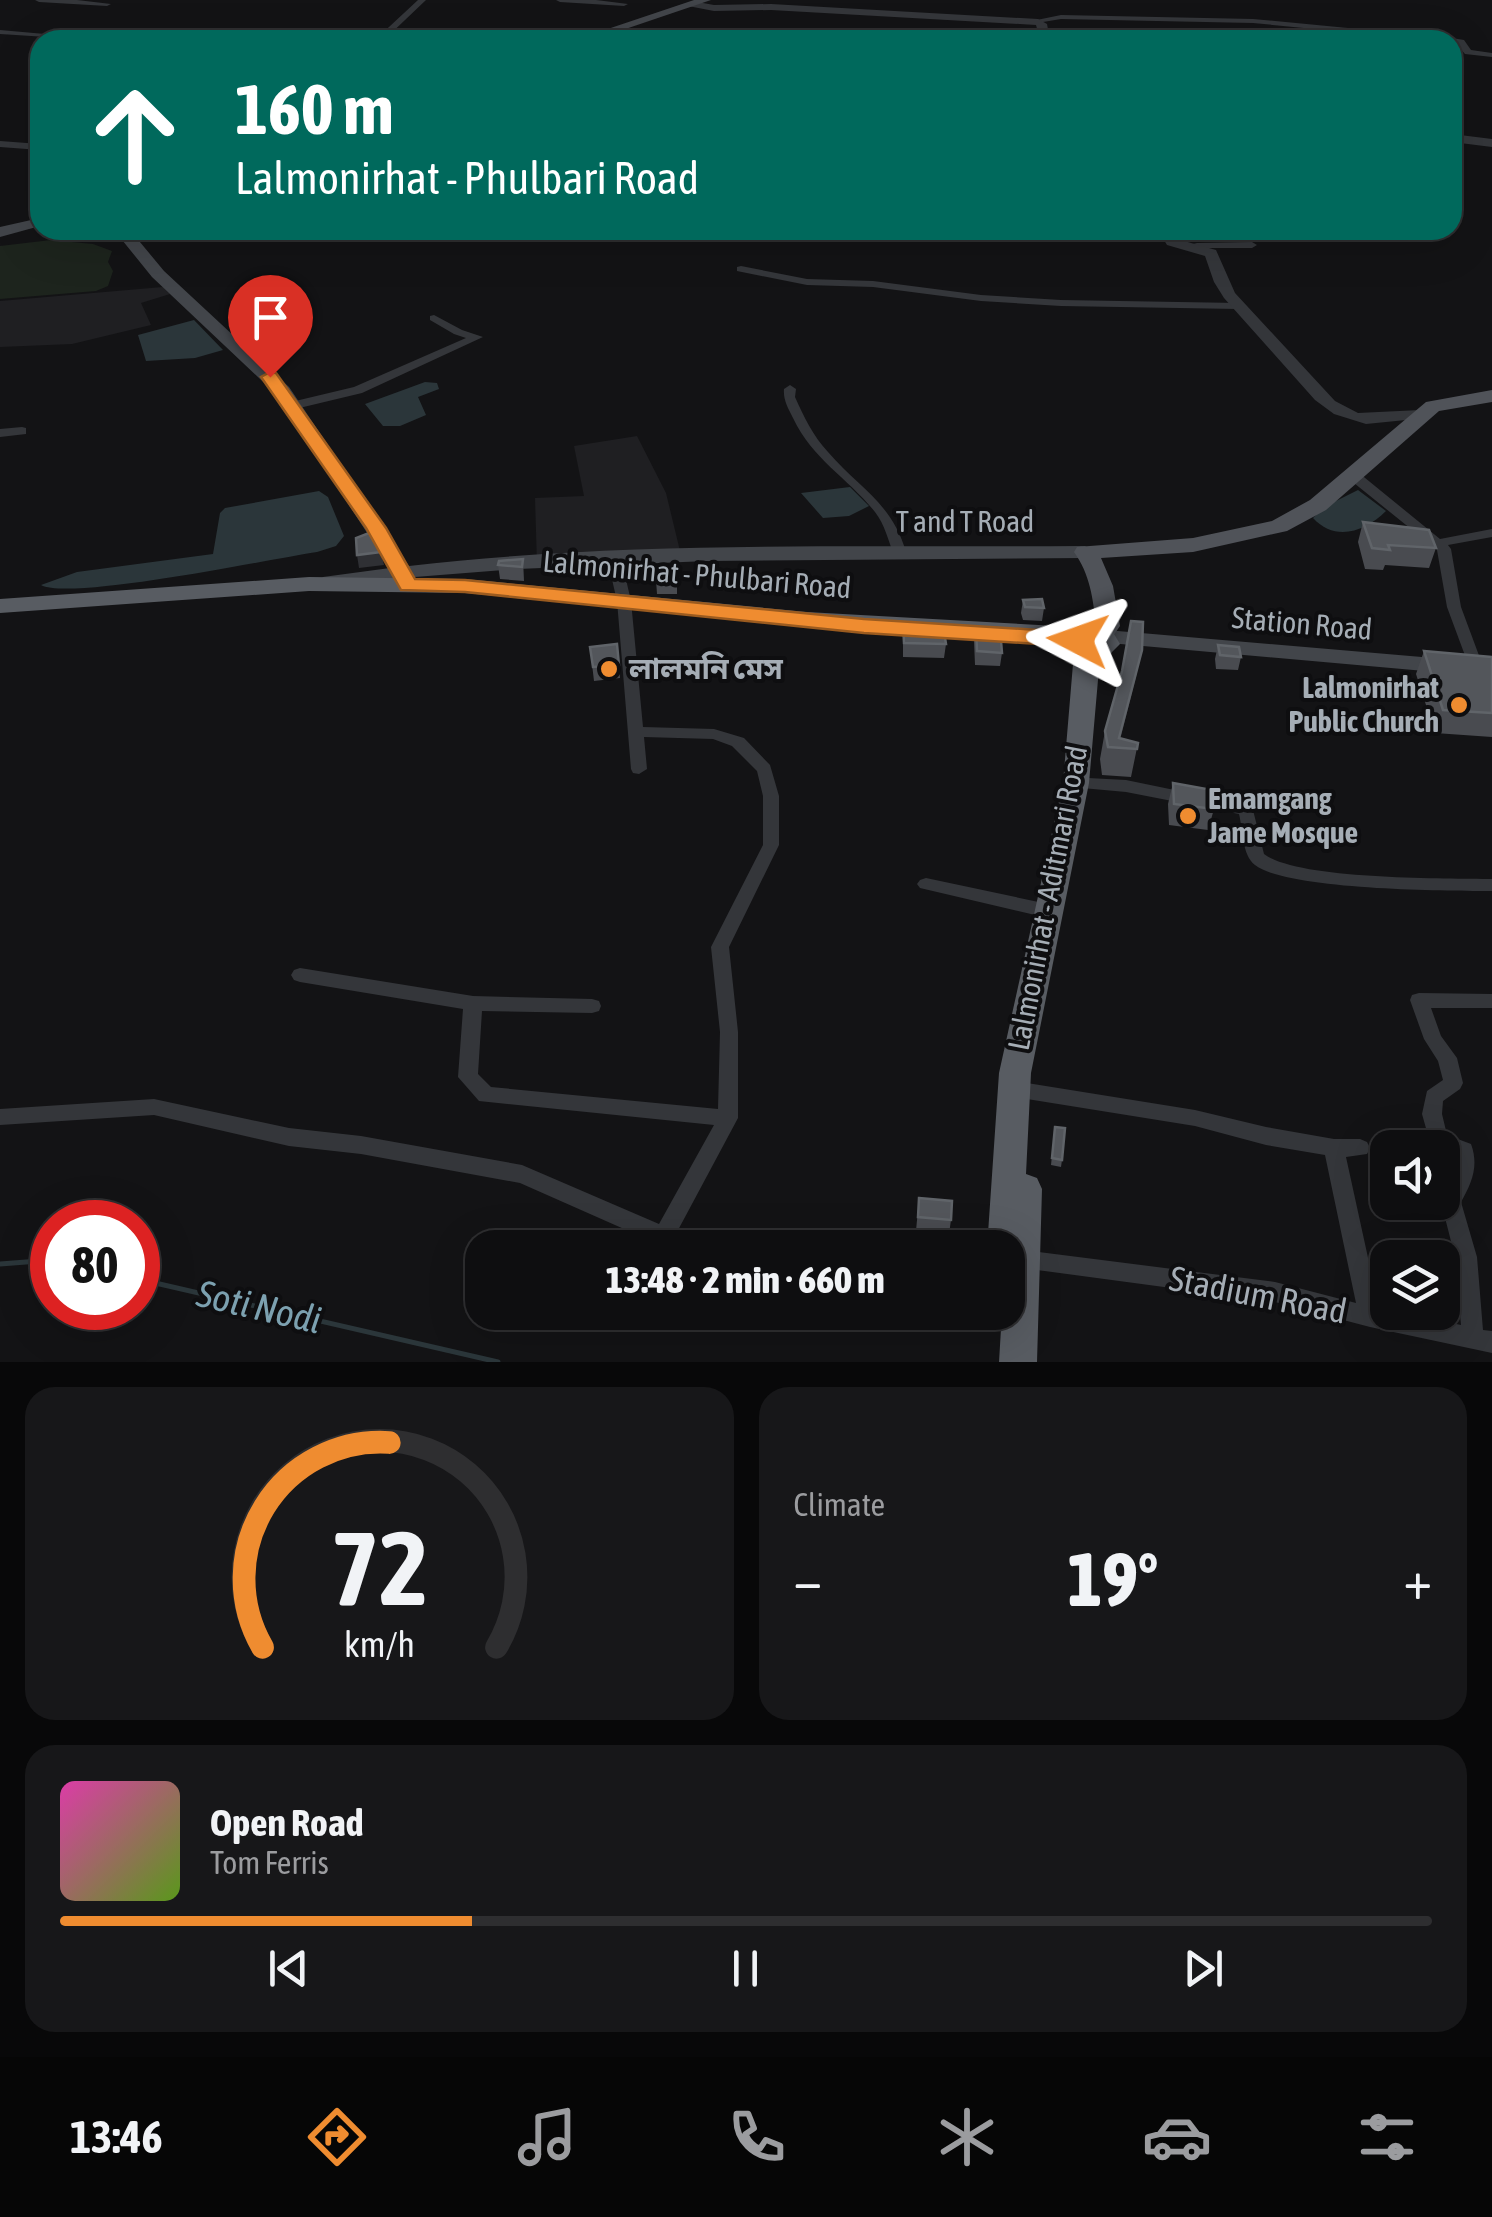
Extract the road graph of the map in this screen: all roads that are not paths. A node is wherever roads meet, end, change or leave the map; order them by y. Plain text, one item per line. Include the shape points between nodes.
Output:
1 (39, 0) edge
2 (422, 0) edge
3 (560, 0) edge
4 (698, 2) edge
5 (107, 4) dead end
6 (624, 4) dead end
7 (1031, 22) junction
8 (390, 30) edge
9 (612, 30) edge
10 (1043, 30) edge
11 (1347, 30) edge
12 (0, 32) edge
13 (30, 35) edge
14 (1462, 43) edge
15 (1492, 55) edge
16 (1462, 139) edge
17 (1492, 143) edge
18 (0, 144) edge
19 (30, 146) edge
20 (30, 224) edge
21 (0, 232) edge
22 (131, 240) edge
23 (1171, 240) edge
24 (1252, 245) dead end
25 (1196, 246) junction
26 (740, 270) dead end
27 (1238, 306) junction
28 (434, 318) dead end
29 (790, 389) dead end
30 (1492, 396) edge
31 (292, 406) junction
32 (1420, 415) junction
33 (22, 431) dead end
34 (0, 433) edge
35 (1354, 476) junction
36 (1492, 533) edge
37 (1440, 543) junction
38 (900, 552) junction
39 (1085, 552) junction
40 (614, 558) junction
41 (405, 579) junction
42 (624, 601) junction
43 (0, 606) edge
44 (1095, 641) junction
45 (1484, 670) edge
46 (636, 732) junction
47 (639, 768) dead end
48 (1088, 784) junction
49 (926, 884) dead end
50 (1492, 884) edge
51 (1048, 911) junction
52 (300, 976) dead end
53 (1492, 1001) edge
54 (472, 1002) junction
55 (592, 1006) dead end
56 (1027, 1091) junction
57 (0, 1117) edge
58 (728, 1118) junction
59 (1334, 1148) junction
60 (1360, 1148) dead end
61 (650, 1230) edge
62 (667, 1230) edge
63 (1014, 1230) edge
64 (1016, 1230) edge
65 (1025, 1256) edge
66 (1370, 1317) joint
67 (1003, 1330) edge
68 (1017, 1330) edge
69 (1433, 1330) edge
70 (1482, 1340) edge
71 (1002, 1362) edge
72 (1018, 1362) edge

1 - 5 street
2 - 8 street
3 - 6 street
4 - 7 street via 714,8
4 - 9 main road
7 - 10 street
7 - 11 street via 1253,21
12 - 13 street
14 - 15 street via 1468,52
16 - 17 street
18 - 19 street
20 - 21 main road
22 - 31 main road
23 - 25 street
24 - 25 street
25 - 27 street via 1212,252
26 - 27 street via 997,299
27 - 32 street via 1336,409 1353,418
28 - 31 street via 477,337 358,390
29 - 38 street via 812,442 877,503
30 - 32 main road via 1432,406
31 - 41 main road
32 - 35 main road, T and T Road
33 - 34 street
35 - 37 street
35 - 39 main road, T and T Road via 1279,526 1249,535
36 - 37 street
37 - 45 street via 1454,607
38 - 39 main road, T and T Road
38 - 40 main road, T and T Road
39 - 44 main road via 1102,589 1108,626
40 - 41 main road, T and T Road
40 - 42 street
41 - 42 highway, Lalmonirhat - Phulbari Road
41 - 43 highway, Lalmonirhat - Phulbari Road
42 - 44 highway, Lalmonirhat - Phulbari Road
42 - 46 street
44 - 45 main road, Station Road
44 - 48 highway via 1101,656
44 - 51 highway, Lalmonirhat - Aditmari Road via 1076,783
46 - 47 street
46 - 58 street via 714,734 738,742 764,769 772,796 771,844 720,948 729,1032
48 - 50 street via 1246,810 1256,854 1276,866 1330,878
48 - 56 highway
49 - 51 street
51 - 63 highway, Lalmonirhat - Aditmari Road via 1014,1072
52 - 54 street
53 - 70 street via 1419,1000 1453,1083 1434,1098 1432,1114 1438,1140 1464,1150 1464,1177 1452,1202
54 - 55 street
54 - 58 street via 468,1077 486,1094
56 - 59 street
56 - 64 highway
57 - 61 street via 154,1106 289,1137 522,1174
58 - 62 street
59 - 60 street
59 - 66 street
65 - 66 street, Stadium Road via 1275,1292
67 - 71 highway
68 - 72 highway
69 - 70 street, Stadium Road

